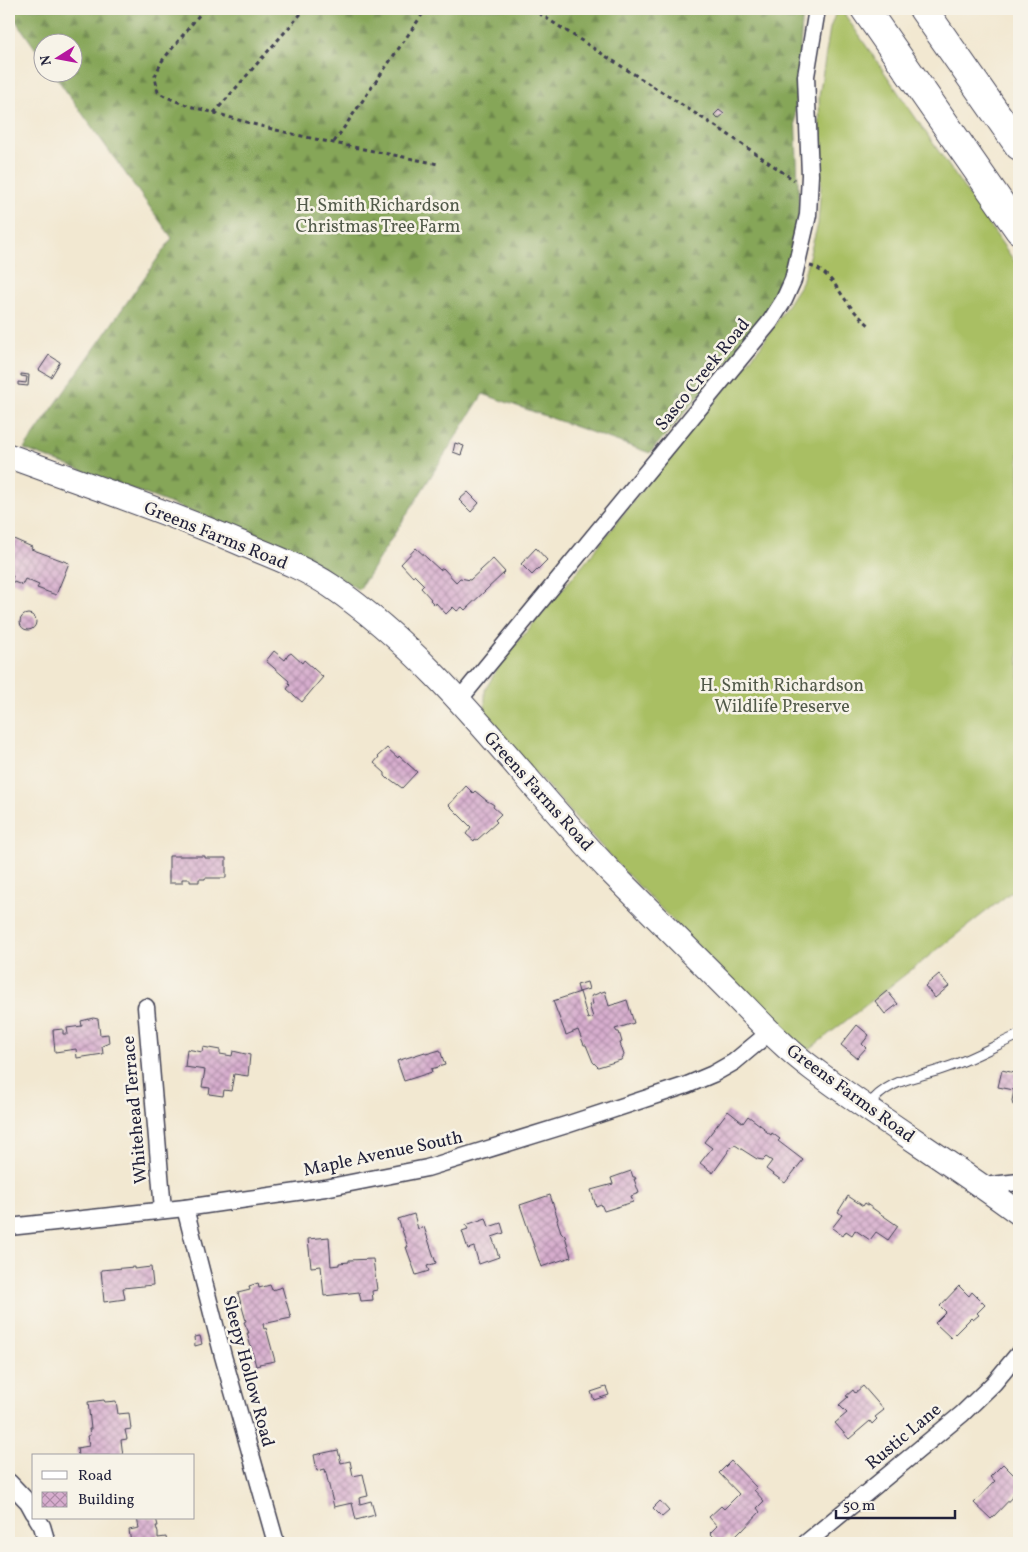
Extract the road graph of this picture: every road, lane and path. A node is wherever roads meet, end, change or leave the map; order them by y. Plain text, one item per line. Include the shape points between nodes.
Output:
1 (204, 9) edge
2 (305, 9) edge
3 (426, 9) edge
4 (532, 9) edge
5 (817, 9) edge
6 (865, 9) edge
7 (923, 9) edge
8 (214, 113) junction
9 (334, 142) junction
10 (1019, 146) edge
11 (438, 164) dead end
12 (809, 190) junction
13 (1019, 230) edge
14 (798, 262) junction
15 (870, 326) dead end
16 (9, 456) edge
17 (459, 700) junction
18 (146, 1007) dead end
19 (770, 1032) junction
20 (1019, 1035) edge
21 (867, 1107) junction
22 (1019, 1182) edge
23 (983, 1186) junction
24 (185, 1208) junction
25 (163, 1210) junction
26 (1019, 1213) edge
27 (9, 1227) edge
28 (1019, 1353) edge
29 (9, 1482) edge
30 (32, 1509) edge
31 (38, 1520) edge
32 (47, 1543) edge
33 (276, 1543) edge
34 (806, 1543) edge

1 - 8 path via 162,61 155,76 158,92
2 - 8 path
3 - 9 path
4 - 12 path
5 - 12 street, Sasco Creek Road via 806,76
6 - 13 highway
7 - 10 highway
8 - 9 path via 269,129
9 - 11 path
12 - 14 street, Sasco Creek Road via 808,215
14 - 15 path via 821,270
14 - 17 street, Sasco Creek Road via 784,300 770,322
16 - 17 street, Greens Farms Road via 219,534 327,583 375,617
17 - 19 street, Greens Farms Road via 610,870
18 - 25 street, Whitehead Terrace
19 - 21 street, Greens Farms Road via 811,1068
19 - 24 street, Maple Avenue South via 734,1062 713,1074 478,1153 427,1168 334,1186
20 - 21 lane via 948,1067 902,1079 874,1098
21 - 23 street, Greens Farms Road
22 - 23 street
23 - 26 street, Greens Farms Road
24 - 25 street, Maple Avenue South
24 - 33 street, Sleepy Hollow Road
25 - 27 street, Maple Avenue South
28 - 34 street, Rustic Lane via 962,1414
29 - 30 street
31 - 32 street

